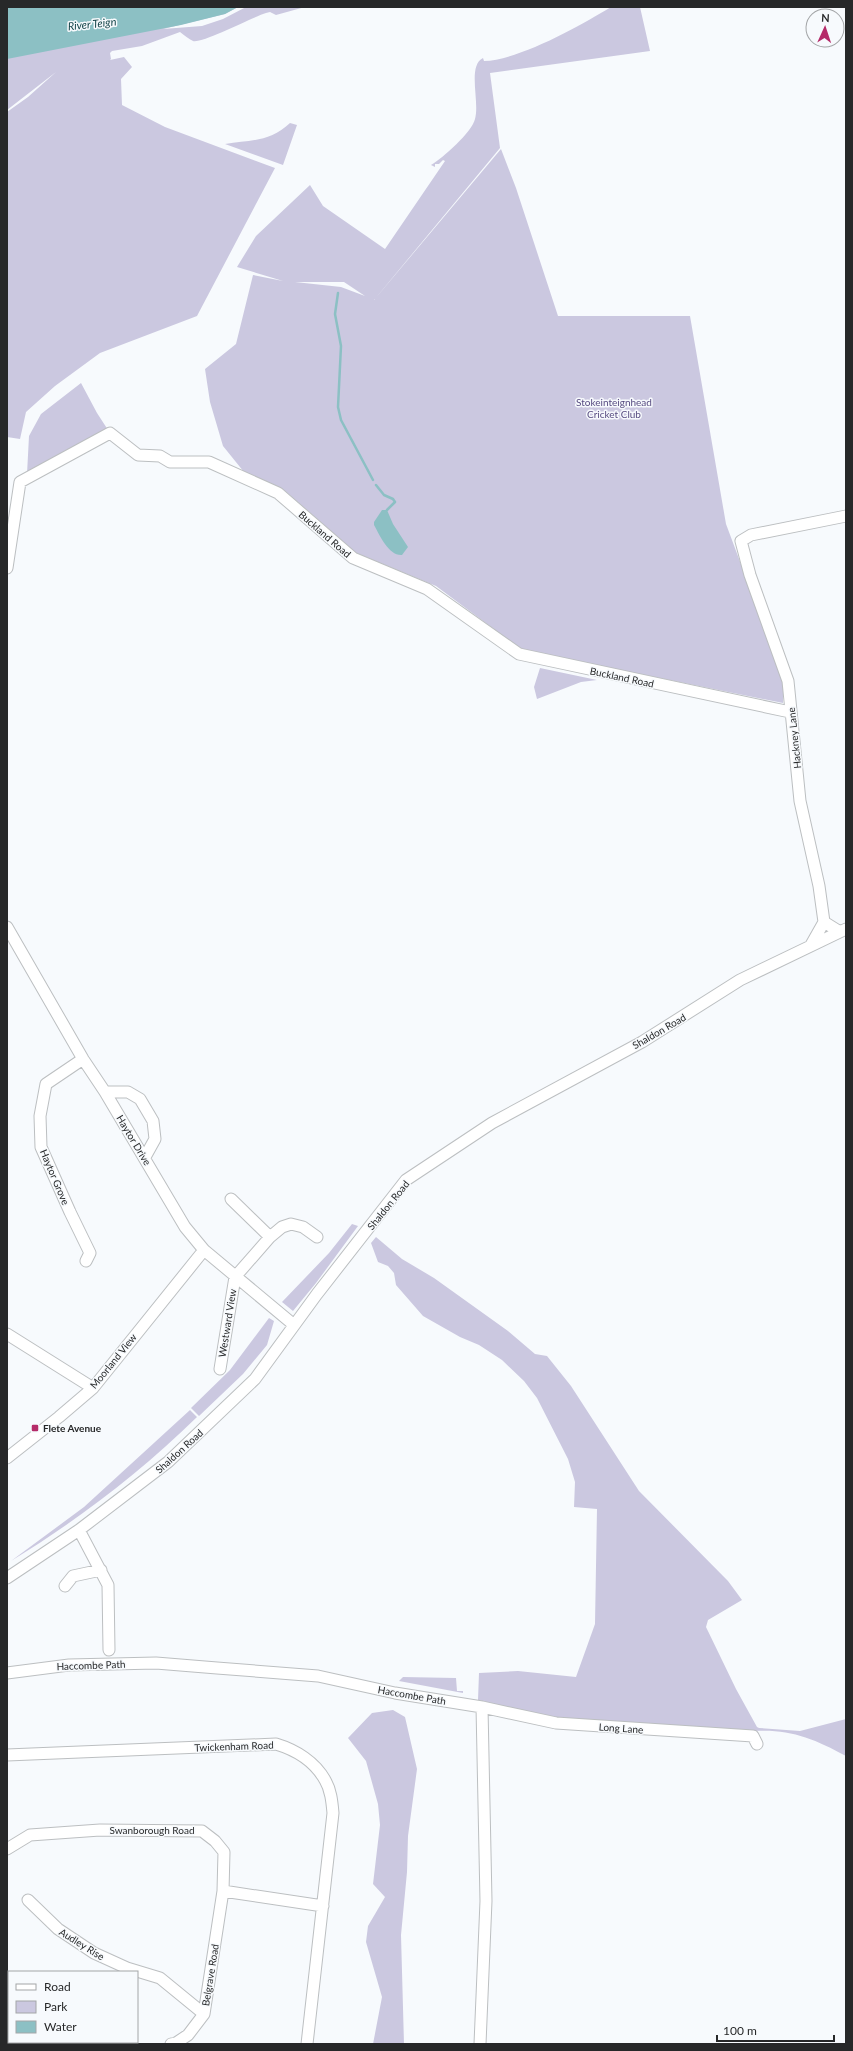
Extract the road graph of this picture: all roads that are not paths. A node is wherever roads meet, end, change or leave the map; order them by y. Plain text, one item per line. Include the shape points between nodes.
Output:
1 (846, 516) edge
2 (7, 568) edge
3 (790, 712) junction
4 (824, 922) junction
5 (7, 927) edge
6 (843, 931) edge
7 (811, 945) junction
8 (83, 1059) junction
9 (105, 1092) junction
10 (145, 1157) junction
11 (231, 1199) dead end
12 (270, 1237) junction
13 (317, 1238) dead end
14 (204, 1250) junction
15 (86, 1261) dead end
16 (235, 1277) junction
17 (294, 1325) junction
18 (7, 1334) edge
19 (220, 1369) dead end
20 (93, 1388) junction
21 (7, 1458) edge
22 (79, 1530) junction
23 (101, 1570) junction
24 (7, 1578) edge
25 (65, 1586) dead end
26 (110, 1650) dead end
27 (7, 1673) edge
28 (482, 1707) junction
29 (757, 1744) dead end
30 (7, 1755) edge
31 (7, 1849) edge
32 (223, 1891) junction
33 (28, 1900) dead end
34 (323, 1906) junction
35 (137, 1971) edge
36 (138, 1971) edge
37 (204, 2014) junction
38 (171, 2044) edge
39 (307, 2044) edge
40 (480, 2044) edge

1 - 3 street, Hackney Lane via 751,535 741,541 750,575 788,681
2 - 3 street, Buckland Road via 20,482 110,433 138,455 160,456 170,462 209,462 278,493 353,558 427,589 519,654
3 - 4 street, Hackney Lane via 800,801 819,886
4 - 6 street
4 - 7 street
5 - 8 street, Haytor Drive
6 - 7 street, Shaldon Road
7 - 17 street, Shaldon Road via 740,980 642,1042 492,1123 406,1180
8 - 9 street, Haytor Drive
8 - 15 street, Haytor Grove via 46,1084 40,1116 41,1147 90,1253
9 - 10 street, Haytor Drive
9 - 10 street via 128,1092 140,1099 153,1121 154,1139
10 - 14 street, Haytor Drive via 185,1226
11 - 12 street
12 - 13 street via 282,1227 291,1224 303,1227
12 - 16 street
14 - 16 street, Haytor Drive
14 - 20 street, Moorland View
16 - 17 street, Haytor Drive
16 - 19 street, Westward View
17 - 22 street, Shaldon Road via 255,1379 168,1462
18 - 20 street
20 - 21 street, Moorland View
22 - 23 street
22 - 24 street, Shaldon Road
23 - 25 street via 73,1576
23 - 26 street via 108,1585
27 - 28 street, Haccombe Path via 69,1665 156,1663 318,1676 395,1693
28 - 29 street, Long Lane via 556,1723 753,1736
28 - 40 street via 486,1901
30 - 34 street, Twickenham Road via 276,1744 291,1749 307,1760 325,1780 331,1794 333,1814
31 - 32 street, Swanborough Road via 30,1835 100,1830 202,1831 224,1852
32 - 34 street
32 - 37 street, Belgrave Road
33 - 35 street, Audley Rise via 58,1929 94,1953
34 - 39 street, Twickenham Road
36 - 37 street, Audley Rise via 160,1978
37 - 38 street, Belgrave Road via 188,2035

